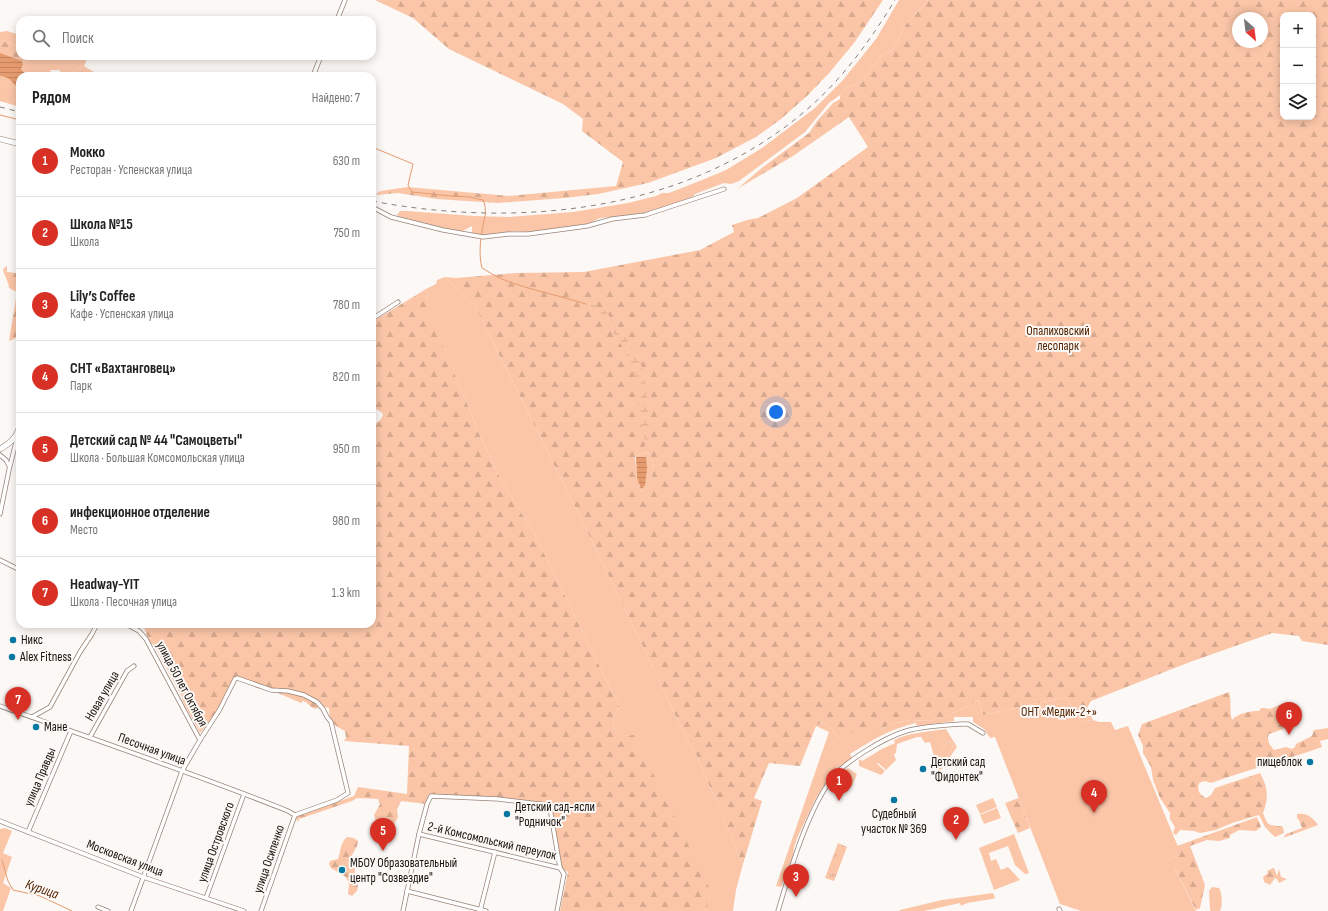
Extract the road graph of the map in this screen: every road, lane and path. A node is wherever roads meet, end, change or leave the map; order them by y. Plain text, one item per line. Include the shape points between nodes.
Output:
1 (345, 0) edge
2 (339, 16) edge
3 (319, 60) edge
4 (315, 72) edge
5 (0, 139) edge
6 (16, 143) edge
7 (724, 189) dead end
8 (376, 208) edge
9 (398, 302) dead end
10 (376, 316) edge
11 (16, 436) edge
12 (16, 441) edge
13 (0, 449) edge
14 (0, 455) edge
15 (9, 470) junction
16 (0, 514) edge
17 (0, 560) edge
18 (16, 568) edge
19 (95, 628) edge
20 (133, 628) edge
21 (134, 666) dead end
22 (0, 706) edge
23 (32, 717) junction
24 (71, 731) junction
25 (984, 732) dead end
26 (90, 737) junction
27 (200, 740) junction
28 (182, 771) junction
29 (244, 794) junction
30 (295, 815) junction
31 (0, 820) edge
32 (28, 832) junction
33 (419, 834) junction
34 (495, 852) junction
35 (560, 868) junction
36 (143, 877) junction
37 (407, 892) junction
38 (206, 898) junction
39 (98, 907) dead end
40 (480, 910) edge
41 (108, 911) edge
42 (131, 911) edge
43 (244, 911) edge
44 (261, 911) edge
45 (403, 911) edge
46 (486, 911) edge
47 (557, 911) edge
48 (778, 911) edge

1 - 2 street
3 - 4 street
5 - 6 street
7 - 8 street via 649,213 587,226 483,237 401,220
9 - 10 street
11 - 13 street
12 - 15 street
14 - 15 street via 8,463
15 - 16 street
17 - 18 street
19 - 23 street via 50,707
20 - 27 street, улица 50 лет Октября via 146,639
21 - 26 street, Новая улица via 127,671
22 - 23 street, Песочная улица
23 - 24 street, Песочная улица
24 - 26 street, Песочная улица
24 - 32 street, улица Правды
25 - 48 street via 968,724 907,731 868,750 839,771 830,781 807,825
26 - 28 street, Песочная улица
27 - 28 street
27 - 30 street, улица Осипенко via 237,678 271,690 304,695 317,702 331,722 348,793 337,800
28 - 29 street, Песочная улица
28 - 36 street
29 - 30 street, Песочная улица
29 - 38 street, улица Островского
30 - 44 street, улица Осипенко
31 - 32 street, Московская улица
32 - 36 street, Московская улица
33 - 34 street, 2-й Комсомольский переулок
33 - 35 street via 431,796 498,799 548,805
33 - 37 street
34 - 35 street, 2-й Комсомольский переулок
34 - 40 street
35 - 47 street via 564,874
36 - 38 street, Московская улица
36 - 42 street
37 - 40 street
37 - 45 street
38 - 43 street, Московская улица
39 - 41 street
40 - 46 street

